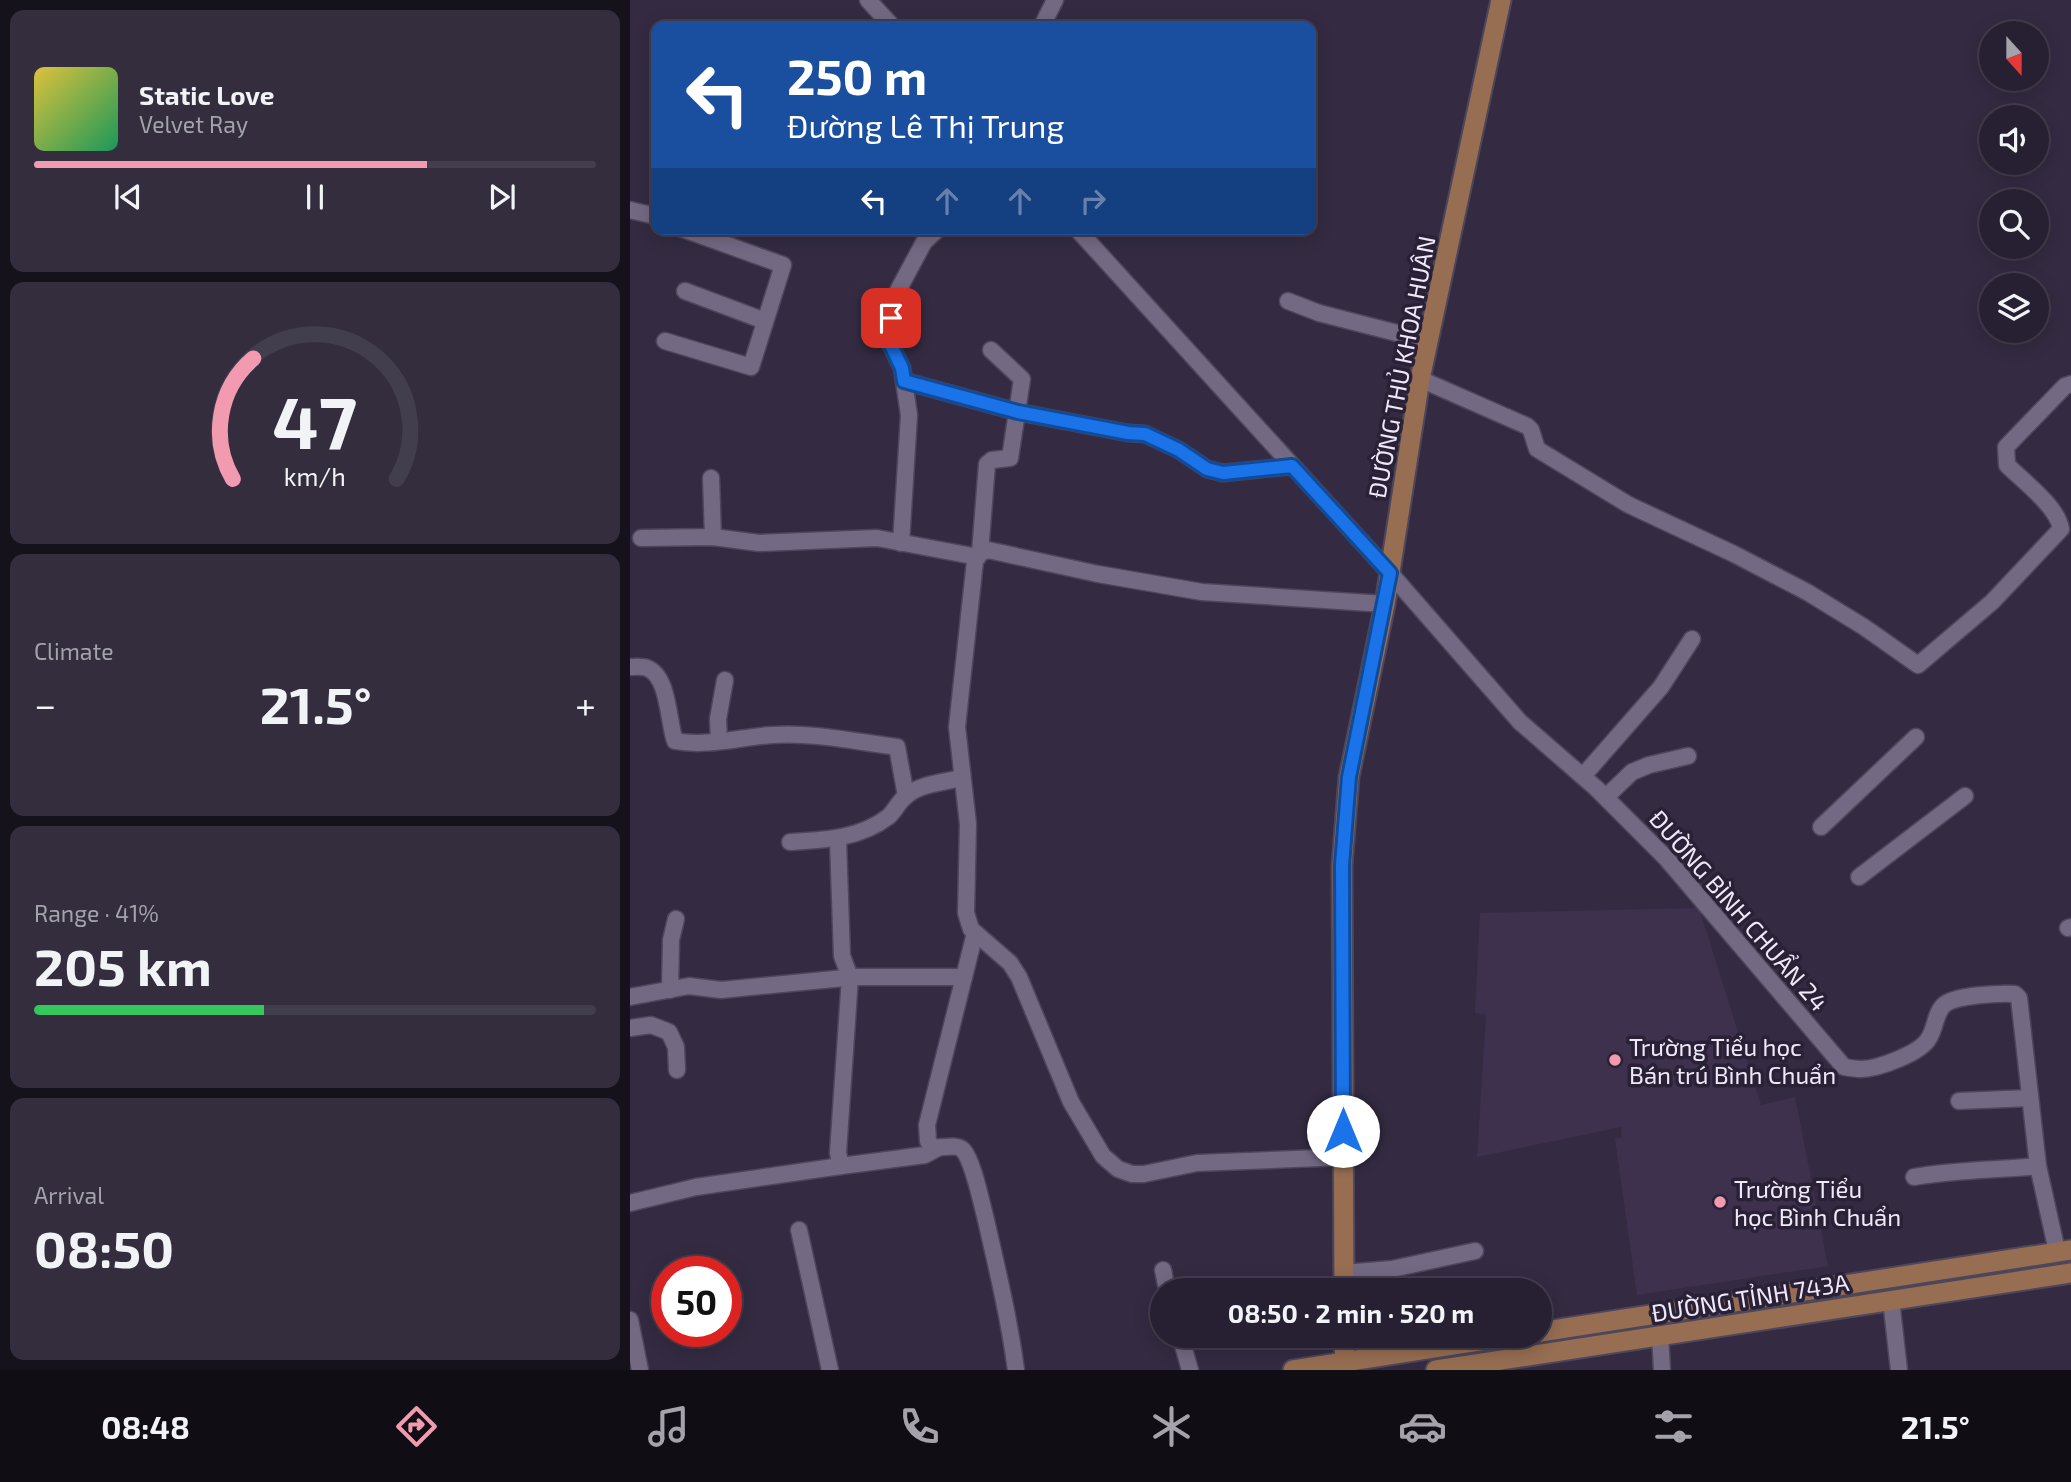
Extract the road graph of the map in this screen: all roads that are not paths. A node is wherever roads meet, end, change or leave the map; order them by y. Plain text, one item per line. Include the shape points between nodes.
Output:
1 (868, 0) edge
2 (1055, 0) edge
3 (1501, 0) edge
4 (887, 21) edge
5 (1044, 21) edge
6 (630, 210) edge
7 (651, 215) edge
8 (700, 235) edge
9 (932, 235) edge
10 (1082, 235) edge
11 (685, 291) dead end
12 (1288, 301) dead end
13 (765, 321) junction
14 (665, 341) dead end
15 (1428, 341) junction
16 (991, 350) dead end
17 (1420, 379) junction
18 (904, 381) junction
19 (2071, 384) edge
20 (1018, 412) junction
21 (1292, 466) junction
22 (711, 478) dead end
23 (713, 537) junction
24 (641, 538) dead end
25 (901, 542) junction
26 (979, 555) junction
27 (1390, 573) junction
28 (1385, 604) junction
29 (1692, 639) dead end
30 (630, 667) edge
31 (725, 680) dead end
32 (1916, 737) dead end
33 (719, 741) junction
34 (1688, 755) dead end
35 (1583, 776) junction
36 (962, 778) junction
37 (906, 796) junction
38 (1965, 796) dead end
39 (1606, 797) junction
40 (1821, 828) dead end
41 (838, 840) junction
42 (790, 842) dead end
43 (1859, 877) dead end
44 (676, 919) dead end
45 (975, 933) junction
46 (964, 977) junction
47 (849, 978) junction
48 (670, 990) junction
49 (630, 997) edge
50 (630, 1028) edge
51 (677, 1070) dead end
52 (2030, 1098) junction
53 (1959, 1101) dead end
54 (938, 1148) junction
55 (1344, 1157) junction
56 (841, 1166) junction
57 (2038, 1166) junction
58 (1914, 1177) dead end
59 (630, 1203) edge
60 (799, 1230) dead end
61 (2064, 1250) edge
62 (1475, 1251) dead end
63 (1163, 1270) dead end
64 (2071, 1273) edge
65 (1165, 1278) edge
66 (1344, 1278) edge
67 (1356, 1278) edge
68 (1891, 1300) junction
69 (631, 1328) edge
70 (1552, 1330) edge
71 (1660, 1335) junction
72 (1184, 1348) edge
73 (1344, 1348) edge
74 (1445, 1348) edge
75 (1345, 1366) edge
76 (640, 1370) edge
77 (830, 1370) edge
78 (1016, 1370) edge
79 (1190, 1370) edge
80 (1293, 1370) edge
81 (1436, 1370) edge
82 (1662, 1370) edge
83 (1899, 1370) edge

1 - 4 street
2 - 5 street
3 - 15 main road, ĐƯỜNG THỦ KHOA HUÂN
6 - 7 street
8 - 13 street via 783,265
9 - 18 street via 894,298 887,337
10 - 21 street, ĐƯỜNG BÌNH CHUẨN 24
11 - 13 street
12 - 15 street
13 - 14 street via 751,367
15 - 17 main road, ĐƯỜNG THỦ KHOA HUÂN
16 - 20 street via 1022,379
17 - 19 street via 1527,426 1537,449 1629,505 1807,592 1918,665 1992,602 2061,529 2054,511 2007,465 2006,447
17 - 27 main road, ĐƯỜNG THỦ KHOA HUÂN
18 - 20 street
18 - 25 street via 909,415
20 - 21 street via 1145,434 1207,469 1223,473
20 - 26 street via 1010,458 987,464
21 - 27 street, ĐƯỜNG BÌNH CHUẨN 24
22 - 23 street
23 - 24 street
23 - 25 street via 759,543 877,538
25 - 26 street
26 - 28 street via 1001,551 1202,592
26 - 36 street via 957,727
27 - 28 main road, ĐƯỜNG THỦ KHOA HUÂN
27 - 35 street, ĐƯỜNG BÌNH CHUẨN 24 via 1520,722
28 - 55 main road, ĐƯỜNG THỦ KHOA HUÂN via 1349,777 1342,865
29 - 35 street via 1661,687
30 - 33 street via 645,667 660,680 675,741
31 - 33 street
32 - 40 street
33 - 37 street via 774,734 897,747
34 - 39 street via 1633,772
35 - 39 street, ĐƯỜNG BÌNH CHUẨN 24
36 - 37 street
36 - 45 street via 968,824 966,913
37 - 41 street via 889,816
38 - 43 street
39 - 52 street, ĐƯỜNG BÌNH CHUẨN 24 via 1666,858 1844,1067 1862,1070 1926,1044 1939,1010 1948,1002 2015,994 2021,1006
41 - 42 street
41 - 47 street via 842,956
44 - 48 street
45 - 46 street
45 - 55 street via 1010,963 1019,977 1070,1102 1103,1156 1118,1169 1144,1174 1197,1163
46 - 47 street
46 - 54 street via 927,1125 930,1144
47 - 48 street
47 - 56 street via 838,1153
48 - 49 street
50 - 51 street via 651,1026 669,1032 676,1047
52 - 53 street
52 - 57 street, ĐƯỜNG BÌNH CHUẨN 24
54 - 56 street via 925,1155
54 - 78 street via 963,1148 970,1166 997,1267
55 - 66 main road, ĐƯỜNG THỦ KHOA HUÂN
56 - 59 street via 696,1187
57 - 58 street
57 - 61 street, ĐƯỜNG BÌNH CHUẨN 24
60 - 77 street
61 - 70 main road, ĐƯỜNG TỈNH 743A
62 - 67 street
63 - 65 street
64 - 68 main road, ĐƯỜNG TỈNH 743A
68 - 71 main road, ĐƯỜNG TỈNH 743A
68 - 83 street
69 - 76 street
71 - 81 main road, ĐƯỜNG TỈNH 743A
71 - 82 street
72 - 79 street
73 - 75 main road
74 - 75 main road
75 - 80 main road

